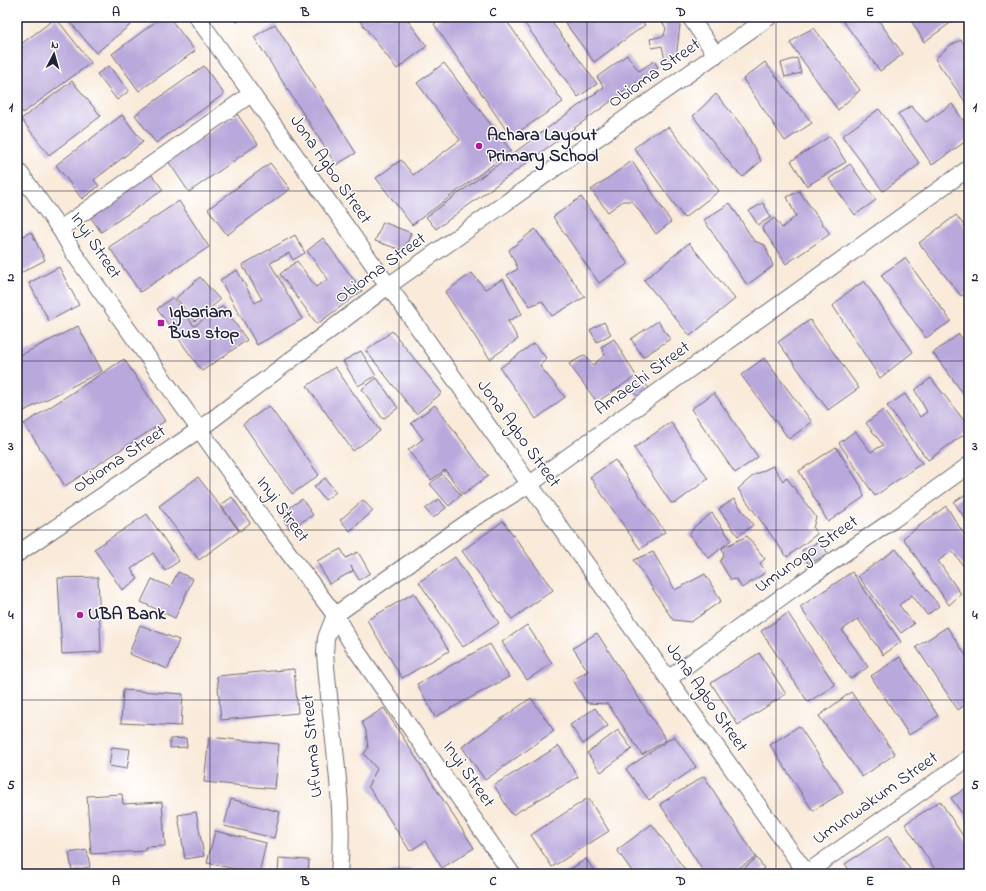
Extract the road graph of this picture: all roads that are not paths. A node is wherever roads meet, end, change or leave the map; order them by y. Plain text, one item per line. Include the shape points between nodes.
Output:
1 (197, 17) edge
2 (690, 17) edge
3 (769, 17) edge
4 (716, 55) junction
5 (251, 94) junction
6 (969, 168) edge
7 (17, 170) edge
8 (60, 229) junction
9 (388, 286) junction
10 (200, 429) junction
11 (969, 465) edge
12 (530, 484) junction
13 (17, 554) edge
14 (334, 615) junction
15 (668, 679) junction
16 (969, 758) edge
17 (339, 874) edge
18 (512, 874) edge
19 (806, 874) edge

1 - 5 street, Jona Agbo Street
2 - 4 street
3 - 4 street, Obioma Street
4 - 9 street, Obioma Street
5 - 8 street
5 - 9 street, Jona Agbo Street
6 - 12 street, Amaechi Street
7 - 8 street, Inyi Street
8 - 10 street, Inyi Street via 75,255
9 - 10 street, Obioma Street
9 - 12 street, Jona Agbo Street
10 - 13 street, Obioma Street
10 - 14 street, Inyi Street
11 - 15 street, Umunogo Street
12 - 14 street, Amaechi Street via 471,520
12 - 15 street, Jona Agbo Street
14 - 17 street, Ufuma Street via 326,638 325,653 338,793
14 - 18 street, Inyi Street
15 - 19 street, Jona Agbo Street
16 - 19 street, Umunwakum Street

